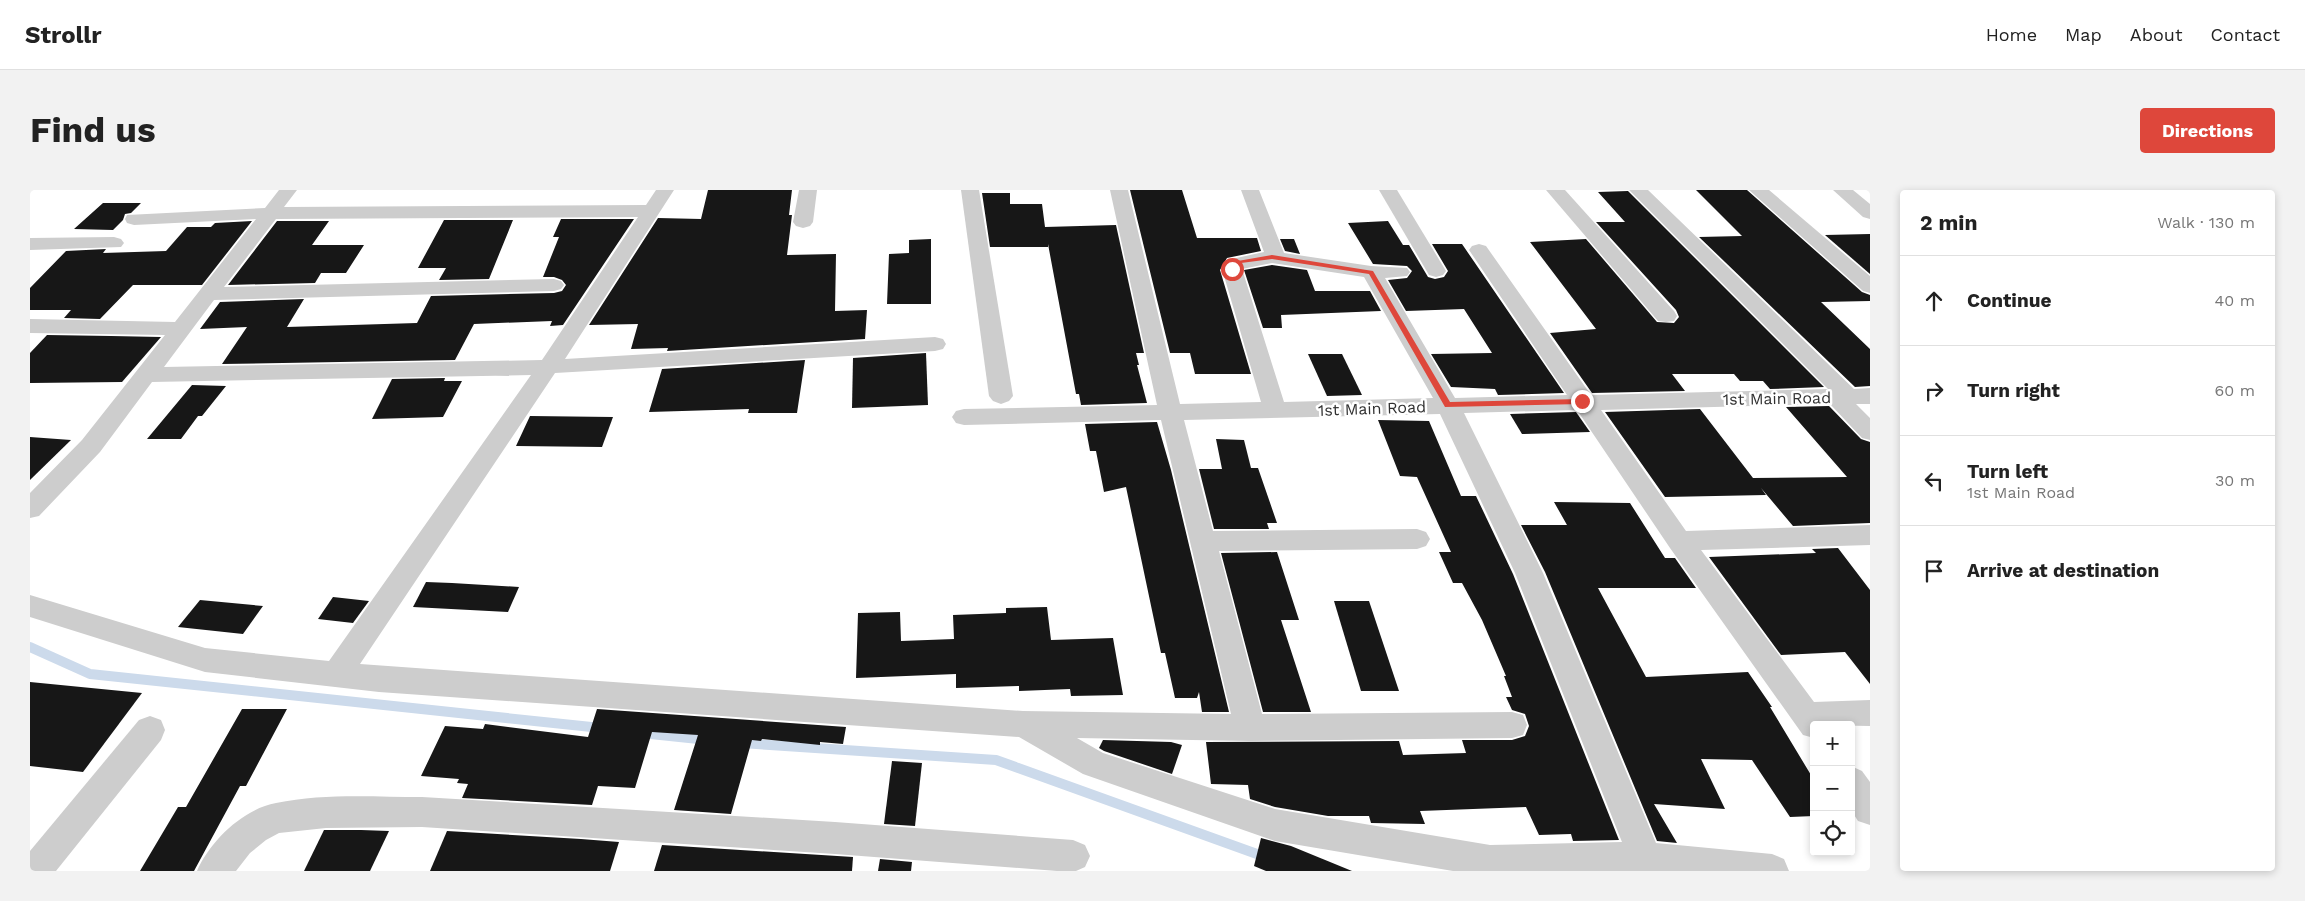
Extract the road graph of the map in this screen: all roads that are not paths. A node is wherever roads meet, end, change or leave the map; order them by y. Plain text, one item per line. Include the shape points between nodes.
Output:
1 (288, 190) edge
2 (665, 190) edge
3 (808, 190) edge
4 (970, 190) edge
5 (1119, 190) edge
6 (1250, 190) edge
7 (1388, 190) edge
8 (1554, 190) edge
9 (1638, 190) edge
10 (1758, 190) edge
11 (1842, 190) edge
12 (650, 211) junction
13 (270, 213) junction
14 (1870, 213) edge
15 (134, 219) dead end
16 (802, 222) dead end
17 (114, 243) dead end
18 (30, 244) edge
19 (1478, 250) dead end
20 (1272, 257) junction
21 (1436, 271) dead end
22 (1371, 272) junction
23 (1400, 272) dead end
24 (554, 285) dead end
25 (1870, 287) edge
26 (207, 294) junction
27 (1666, 316) dead end
28 (30, 326) edge
29 (181, 329) junction
30 (935, 344) dead end
31 (549, 366) junction
32 (146, 375) junction
33 (1001, 396) dead end
34 (1852, 396) edge
35 (1582, 401) junction
36 (1448, 405) junction
37 (1170, 411) junction
38 (1275, 411) junction
39 (964, 417) dead end
40 (1870, 432) edge
41 (30, 509) edge
42 (1870, 536) edge
43 (1418, 539) dead end
44 (1203, 541) junction
45 (1679, 541) junction
46 (30, 606) edge
47 (336, 675) junction
48 (1870, 713) edge
49 (1811, 720) edge
50 (1023, 724) junction
51 (1512, 725) dead end
52 (1250, 728) junction
53 (150, 730) dead end
54 (1855, 787) edge
55 (1870, 810) edge
56 (1073, 856) dead end
57 (1645, 858) junction
58 (35, 871) edge
59 (214, 871) edge
60 (1772, 871) edge

1 - 13 street
2 - 12 street
3 - 16 street
4 - 33 street
5 - 37 street
6 - 20 street via 1274,252
7 - 21 street
8 - 27 street
9 - 34 street
10 - 25 street
11 - 14 street
12 - 13 street
12 - 31 street
13 - 15 street
13 - 26 street
17 - 18 street
19 - 35 street
20 - 22 street
20 - 38 street via 1240,262 1232,269
22 - 23 street
22 - 36 street
24 - 26 street
26 - 29 street
28 - 29 street
29 - 32 street
30 - 31 street
31 - 32 street
31 - 47 street
32 - 41 street via 91,446
34 - 35 street, 1st Main Road
34 - 40 street
35 - 36 street, 1st Main Road
35 - 45 street
36 - 38 street, 1st Main Road
36 - 57 street via 1530,573
37 - 38 street, 1st Main Road
37 - 39 street, 1st Main Road
37 - 44 street
42 - 45 street
43 - 44 street
44 - 52 street
45 - 49 street
46 - 47 street via 205,660
47 - 50 street
48 - 49 street
50 - 52 street
50 - 57 street via 1094,764 1275,825 1490,862
51 - 52 street
53 - 58 street
54 - 55 street
56 - 59 street via 422,812 326,813 275,818 238,842
57 - 60 street

